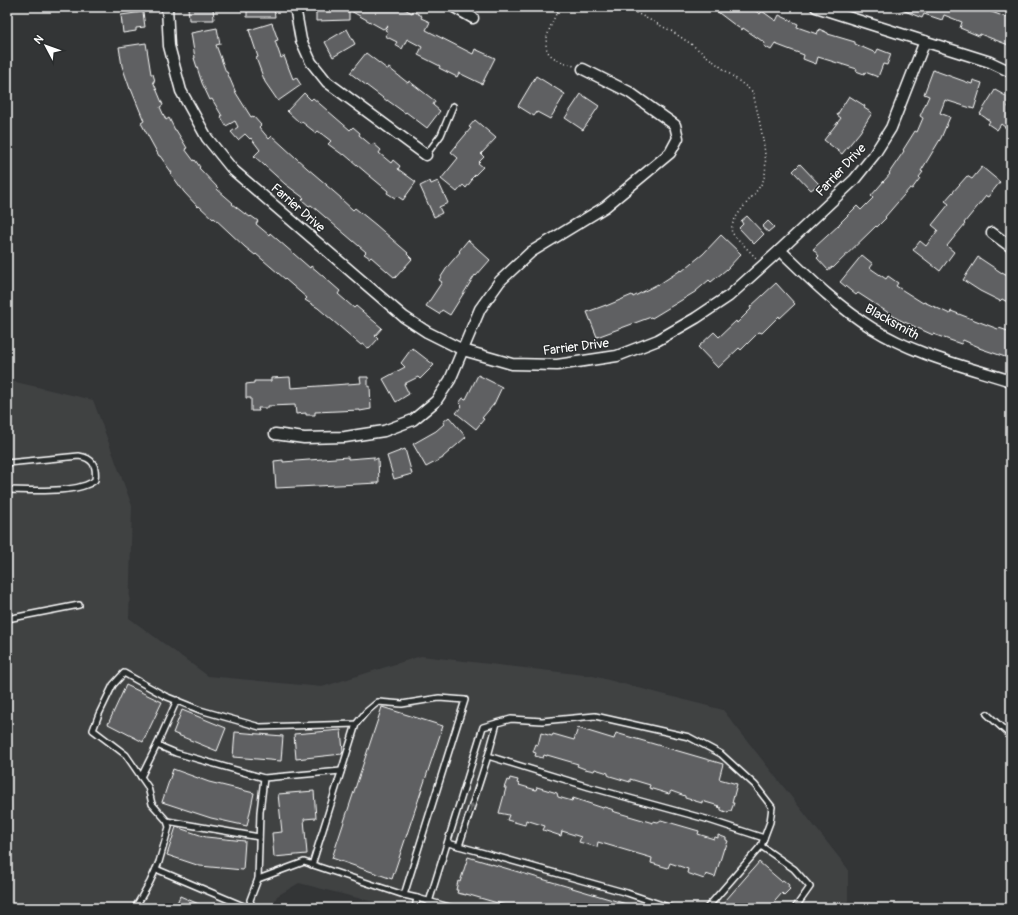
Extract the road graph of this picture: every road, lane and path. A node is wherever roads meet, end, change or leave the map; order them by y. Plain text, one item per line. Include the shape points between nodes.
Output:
1 (167, 7) edge
2 (295, 7) edge
3 (454, 7) edge
4 (559, 7) edge
5 (625, 7) edge
6 (816, 7) edge
7 (473, 18) dead end
8 (925, 41) junction
9 (583, 69) joint
10 (1011, 72) edge
11 (453, 106) dead end
12 (426, 154) joint
13 (992, 233) dead end
14 (1011, 247) edge
15 (780, 250) junction
16 (763, 266) junction
17 (463, 350) junction
18 (1011, 381) edge
19 (275, 434) dead end
20 (7, 462) edge
21 (7, 490) edge
22 (79, 605) dead end
23 (7, 619) edge
24 (177, 700) junction
25 (987, 714) dead end
26 (497, 723) junction
27 (356, 724) junction
28 (1011, 736) edge
29 (157, 745) junction
30 (488, 756) junction
31 (341, 771) junction
32 (141, 777) junction
33 (264, 778) junction
34 (167, 821) junction
35 (259, 837) junction
36 (764, 838) junction
37 (449, 841) junction
38 (459, 846) junction
39 (762, 846) junction
40 (312, 865) junction
41 (156, 869) junction
42 (258, 879) junction
43 (404, 895) junction
44 (417, 898) junction
45 (429, 902) junction
46 (136, 908) edge
47 (248, 908) edge
48 (252, 908) edge
49 (415, 908) edge
50 (453, 908) edge
51 (671, 908) edge
52 (707, 908) edge
53 (795, 908) edge

1 - 17 street, Farrier Drive via 169,46 180,91 207,138 233,170 404,317
2 - 12 street via 301,40 311,62 327,82
3 - 7 street
4 - 9 path via 549,30 546,46 549,54
5 - 16 path via 679,36 753,92 766,166 760,187 735,219 731,229
6 - 8 street
8 - 10 street via 990,62
8 - 15 street, Farrier Drive via 892,128 874,155 854,180
9 - 17 street via 630,92 675,125 678,138 670,153 605,207 531,252 500,281 480,309
11 - 12 lane via 441,135
13 - 14 street
15 - 16 street, Farrier Drive
15 - 18 street, Blacksmith via 832,300 873,329 920,352
16 - 17 street, Farrier Drive via 728,296 696,318 658,340 617,356 557,366 512,364
17 - 19 street via 450,380 436,401 413,420 384,431 345,437 304,438
20 - 21 lane via 87,457 94,465 96,476 91,484 63,490
22 - 23 lane
24 - 27 lane via 200,710 260,727
24 - 29 lane
24 - 32 lane via 124,673 113,685 99,714 93,730 126,755
25 - 28 lane
26 - 30 lane
26 - 36 lane via 511,719 542,721 595,716 689,737 721,754 755,785 772,807
26 - 37 lane via 483,727
27 - 31 lane
27 - 43 lane via 378,702 402,704 439,698 465,700
29 - 32 lane
29 - 33 lane via 176,753
30 - 36 lane
38 -> 30 lane
31 - 33 lane
31 - 40 lane
32 - 34 lane via 148,788 152,804
33 - 35 lane
34 - 35 lane
34 - 41 lane via 168,827
35 - 42 lane
36 - 39 lane
37 - 38 lane
37 - 45 lane
38 - 51 lane via 627,893
39 - 52 lane
39 - 53 lane via 794,869 810,887
40 - 42 lane via 304,862
40 - 43 lane
41 - 46 lane
41 - 47 lane
42 - 48 lane via 250,900
43 - 44 lane
44 - 45 lane
44 - 49 lane
45 - 50 lane

